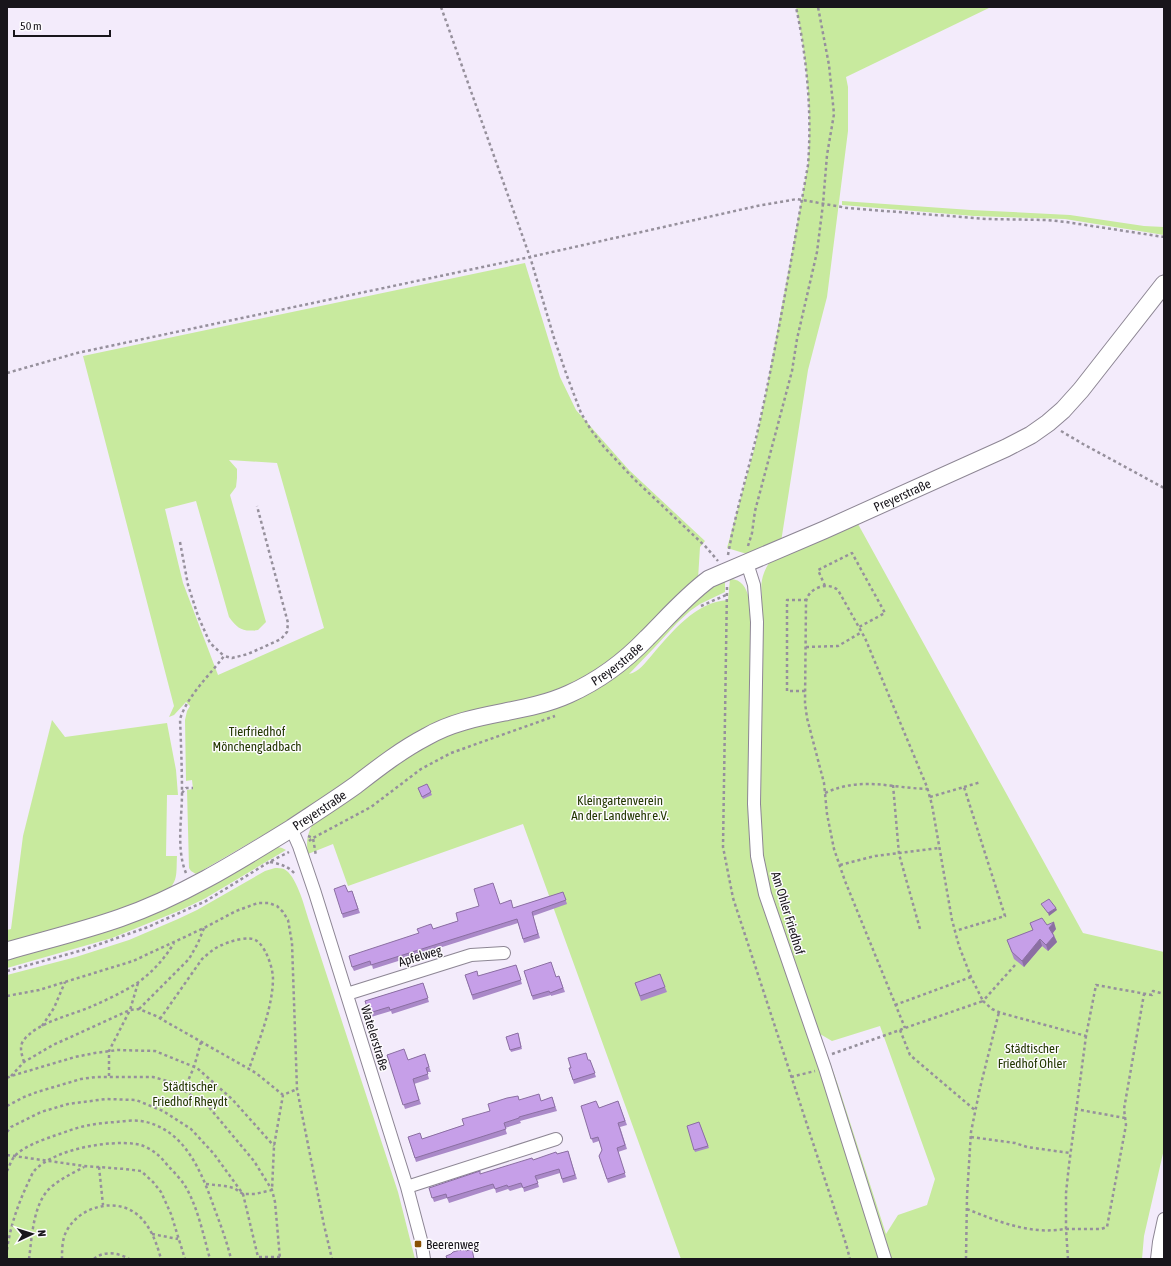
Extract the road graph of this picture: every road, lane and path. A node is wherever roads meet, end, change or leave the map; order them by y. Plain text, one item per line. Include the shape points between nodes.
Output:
1 (442, 7) edge
2 (796, 7) edge
3 (818, 7) edge
4 (802, 200) junction
5 (823, 204) junction
6 (1164, 237) edge
7 (530, 257) junction
8 (1164, 284) edge
9 (7, 373) edge
10 (1048, 423) junction
11 (1164, 488) edge
12 (257, 506) dead end
13 (180, 542) dead end
14 (748, 562) junction
15 (726, 571) junction
16 (825, 586) junction
17 (806, 600) junction
18 (859, 627) junction
19 (862, 632) junction
20 (806, 647) junction
21 (224, 656) junction
22 (805, 691) junction
23 (981, 782) dead end
24 (893, 785) junction
25 (964, 787) junction
26 (193, 788) dead end
27 (928, 789) junction
28 (825, 792) junction
29 (182, 793) junction
30 (930, 797) junction
31 (291, 828) junction
32 (940, 848) junction
33 (898, 854) junction
34 (840, 865) junction
35 (192, 886) junction
36 (204, 928) junction
37 (920, 929) dead end
38 (955, 932) junction
39 (175, 942) junction
40 (7, 951) edge
41 (504, 953) dead end
42 (1015, 965) edge
43 (971, 977) junction
44 (65, 982) junction
45 (138, 983) junction
46 (347, 994) junction
47 (1144, 994) junction
48 (1164, 994) edge
49 (7, 996) edge
50 (982, 1001) junction
51 (895, 1005) junction
52 (139, 1009) junction
53 (130, 1010) junction
54 (999, 1012) junction
55 (160, 1019) junction
56 (42, 1027) junction
57 (905, 1028) junction
58 (900, 1030) junction
59 (1086, 1036) junction
60 (201, 1042) junction
61 (109, 1051) junction
62 (24, 1062) junction
63 (824, 1063) junction
64 (194, 1067) junction
65 (249, 1069) junction
66 (11, 1076) junction
67 (108, 1076) junction
68 (790, 1077) dead end
69 (7, 1078) edge
70 (297, 1088) junction
71 (184, 1090) junction
72 (283, 1096) junction
73 (7, 1106) edge
74 (1075, 1109) junction
75 (976, 1111) junction
76 (1126, 1118) junction
77 (7, 1132) edge
78 (971, 1137) junction
79 (556, 1139) dead end
80 (274, 1146) junction
81 (1070, 1153) junction
82 (7, 1155) edge
83 (15, 1156) junction
84 (45, 1160) junction
85 (84, 1166) junction
86 (99, 1167) junction
87 (7, 1171) edge
88 (206, 1184) junction
89 (407, 1186) junction
90 (272, 1190) junction
91 (243, 1194) junction
92 (103, 1205) junction
93 (967, 1209) junction
94 (1164, 1219) edge
95 (1066, 1229) junction
96 (152, 1234) junction
97 (178, 1239) junction
98 (7, 1250) edge
99 (258, 1258) edge
100 (280, 1258) edge
101 (29, 1259) edge
102 (62, 1259) edge
103 (94, 1259) edge
104 (129, 1259) edge
105 (161, 1259) edge
106 (185, 1259) edge
107 (210, 1259) edge
108 (231, 1259) edge
109 (332, 1259) edge
110 (424, 1259) edge
111 (885, 1259) edge
112 (966, 1259) edge
113 (1068, 1259) edge
114 (1157, 1259) edge

1 - 7 path
2 - 4 path via 808,86 810,136
3 - 5 path via 829,65 834,114
4 - 5 path
4 - 7 path via 757,206
4 - 15 path via 768,384 730,543
5 - 6 path via 987,219 1047,220
5 - 14 path via 817,252 792,370 755,511 747,549
7 - 9 path via 77,353
7 - 15 path via 567,376 581,413 591,430 624,468 706,547
8 - 10 main road, Preyerstraße via 1081,390
10 - 11 path
10 - 14 main road, Preyerstraße via 1006,448
12 - 21 path via 288,623 287,632 281,639 248,654 232,658
13 - 21 path via 188,585 198,616 210,643
14 - 15 main road, Preyerstraße
14 - 63 street, Am Ohler Friedhof via 754,586 757,622 754,804 757,856 765,894
15 - 31 main road, Preyerstraße via 697,587 640,645 598,678 548,702 443,728 416,742
16 - 17 path via 810,592
16 - 18 path via 834,586 838,590
16 - 18 path via 818,570 852,553 885,613
17 - 20 path
17 - 22 path via 787,600 787,691
18 - 19 path
19 - 20 path via 838,646
19 - 27 path
20 - 22 path
21 - 29 path via 189,701 180,719
22 - 28 path via 807,718
23 - 25 path
24 - 27 path
24 - 28 path via 848,785
24 - 33 path
25 - 30 path
25 - 38 path via 1005,916
26 - 29 path via 186,788
27 - 30 path
28 - 34 path via 834,849
29 - 35 path via 182,862
30 - 32 path
31 - 35 main road, Preyerstraße
31 - 46 street, Watelerstraße via 313,886
32 - 33 path
32 - 38 path
33 - 34 path via 875,856
33 - 37 path
34 - 51 path
35 - 40 main road, Preyerstraße via 170,898 120,918
36 - 39 path
36 - 52 path via 189,959
36 - 70 path via 258,903 277,906 288,920 292,943
38 - 43 path
39 - 44 path via 133,961
39 - 45 path via 158,965
41 - 46 street, Apfelweg via 471,955
42 - 50 path
43 - 50 path
43 - 51 path
44 - 49 path
44 - 56 path via 54,1008
45 - 53 path
45 - 56 path
46 - 89 street, Watelerstraße
47 - 48 path via 1152,996 1153,991
47 - 59 path via 1096,985
47 - 76 path via 1124,1109
50 - 54 path
50 - 57 path
51 - 57 path
52 - 53 path
52 - 55 path
53 - 61 path
53 - 62 path via 53,1045
54 - 59 path
54 - 75 path
55 - 60 path
55 - 65 path via 202,959 210,952 236,940 257,940 268,957 273,979 270,1002
56 - 62 path via 23,1041 21,1048
57 - 58 path
58 - 63 path
58 - 75 path via 910,1055
59 - 74 path
60 - 64 path
60 - 65 path
61 - 64 path via 155,1051
61 - 66 path via 75,1056
61 - 67 path
62 - 66 path
63 - 68 path
63 - 111 street, Am Ohler Friedhof
64 - 71 path
64 - 80 path via 232,1099
65 - 72 path
66 - 69 path
67 - 71 path via 153,1077 171,1082
67 - 73 path via 66,1083 24,1097
70 - 72 path
70 - 109 path
71 - 90 path via 208,1106 254,1161
72 - 80 path
74 - 76 path
74 - 81 path
75 - 78 path
76 - 95 path via 1108,1227
77 - 91 path via 41,1112 68,1104 106,1099 136,1100 163,1111 191,1129 214,1154
78 - 81 path
78 - 93 path
79 - 89 street
80 - 90 path
81 - 95 path
82 - 83 path
83 - 84 path
83 - 87 path
83 - 88 path via 29,1146 75,1129 99,1123 141,1122 170,1133 180,1142
84 - 85 path
84 - 98 path via 34,1171 24,1191 8,1238
84 - 107 path via 92,1145 114,1143 137,1144 154,1152 184,1184 200,1221
85 - 86 path
85 - 101 path via 49,1189 40,1201
86 - 92 path
86 - 97 path via 141,1171 161,1192
88 - 91 path via 234,1188
88 - 108 path
89 - 110 street, Watelerstraße
90 - 91 path
90 - 100 path
91 - 99 path
92 - 96 path via 122,1207 133,1212
92 - 102 path via 91,1208 73,1222 66,1232
93 - 95 path via 1026,1228 1049,1231
93 - 112 path
94 - 114 street
95 - 113 path
96 - 97 path
96 - 105 path
97 - 106 path
99 - 100 path
103 - 104 path via 100,1254 115,1253

